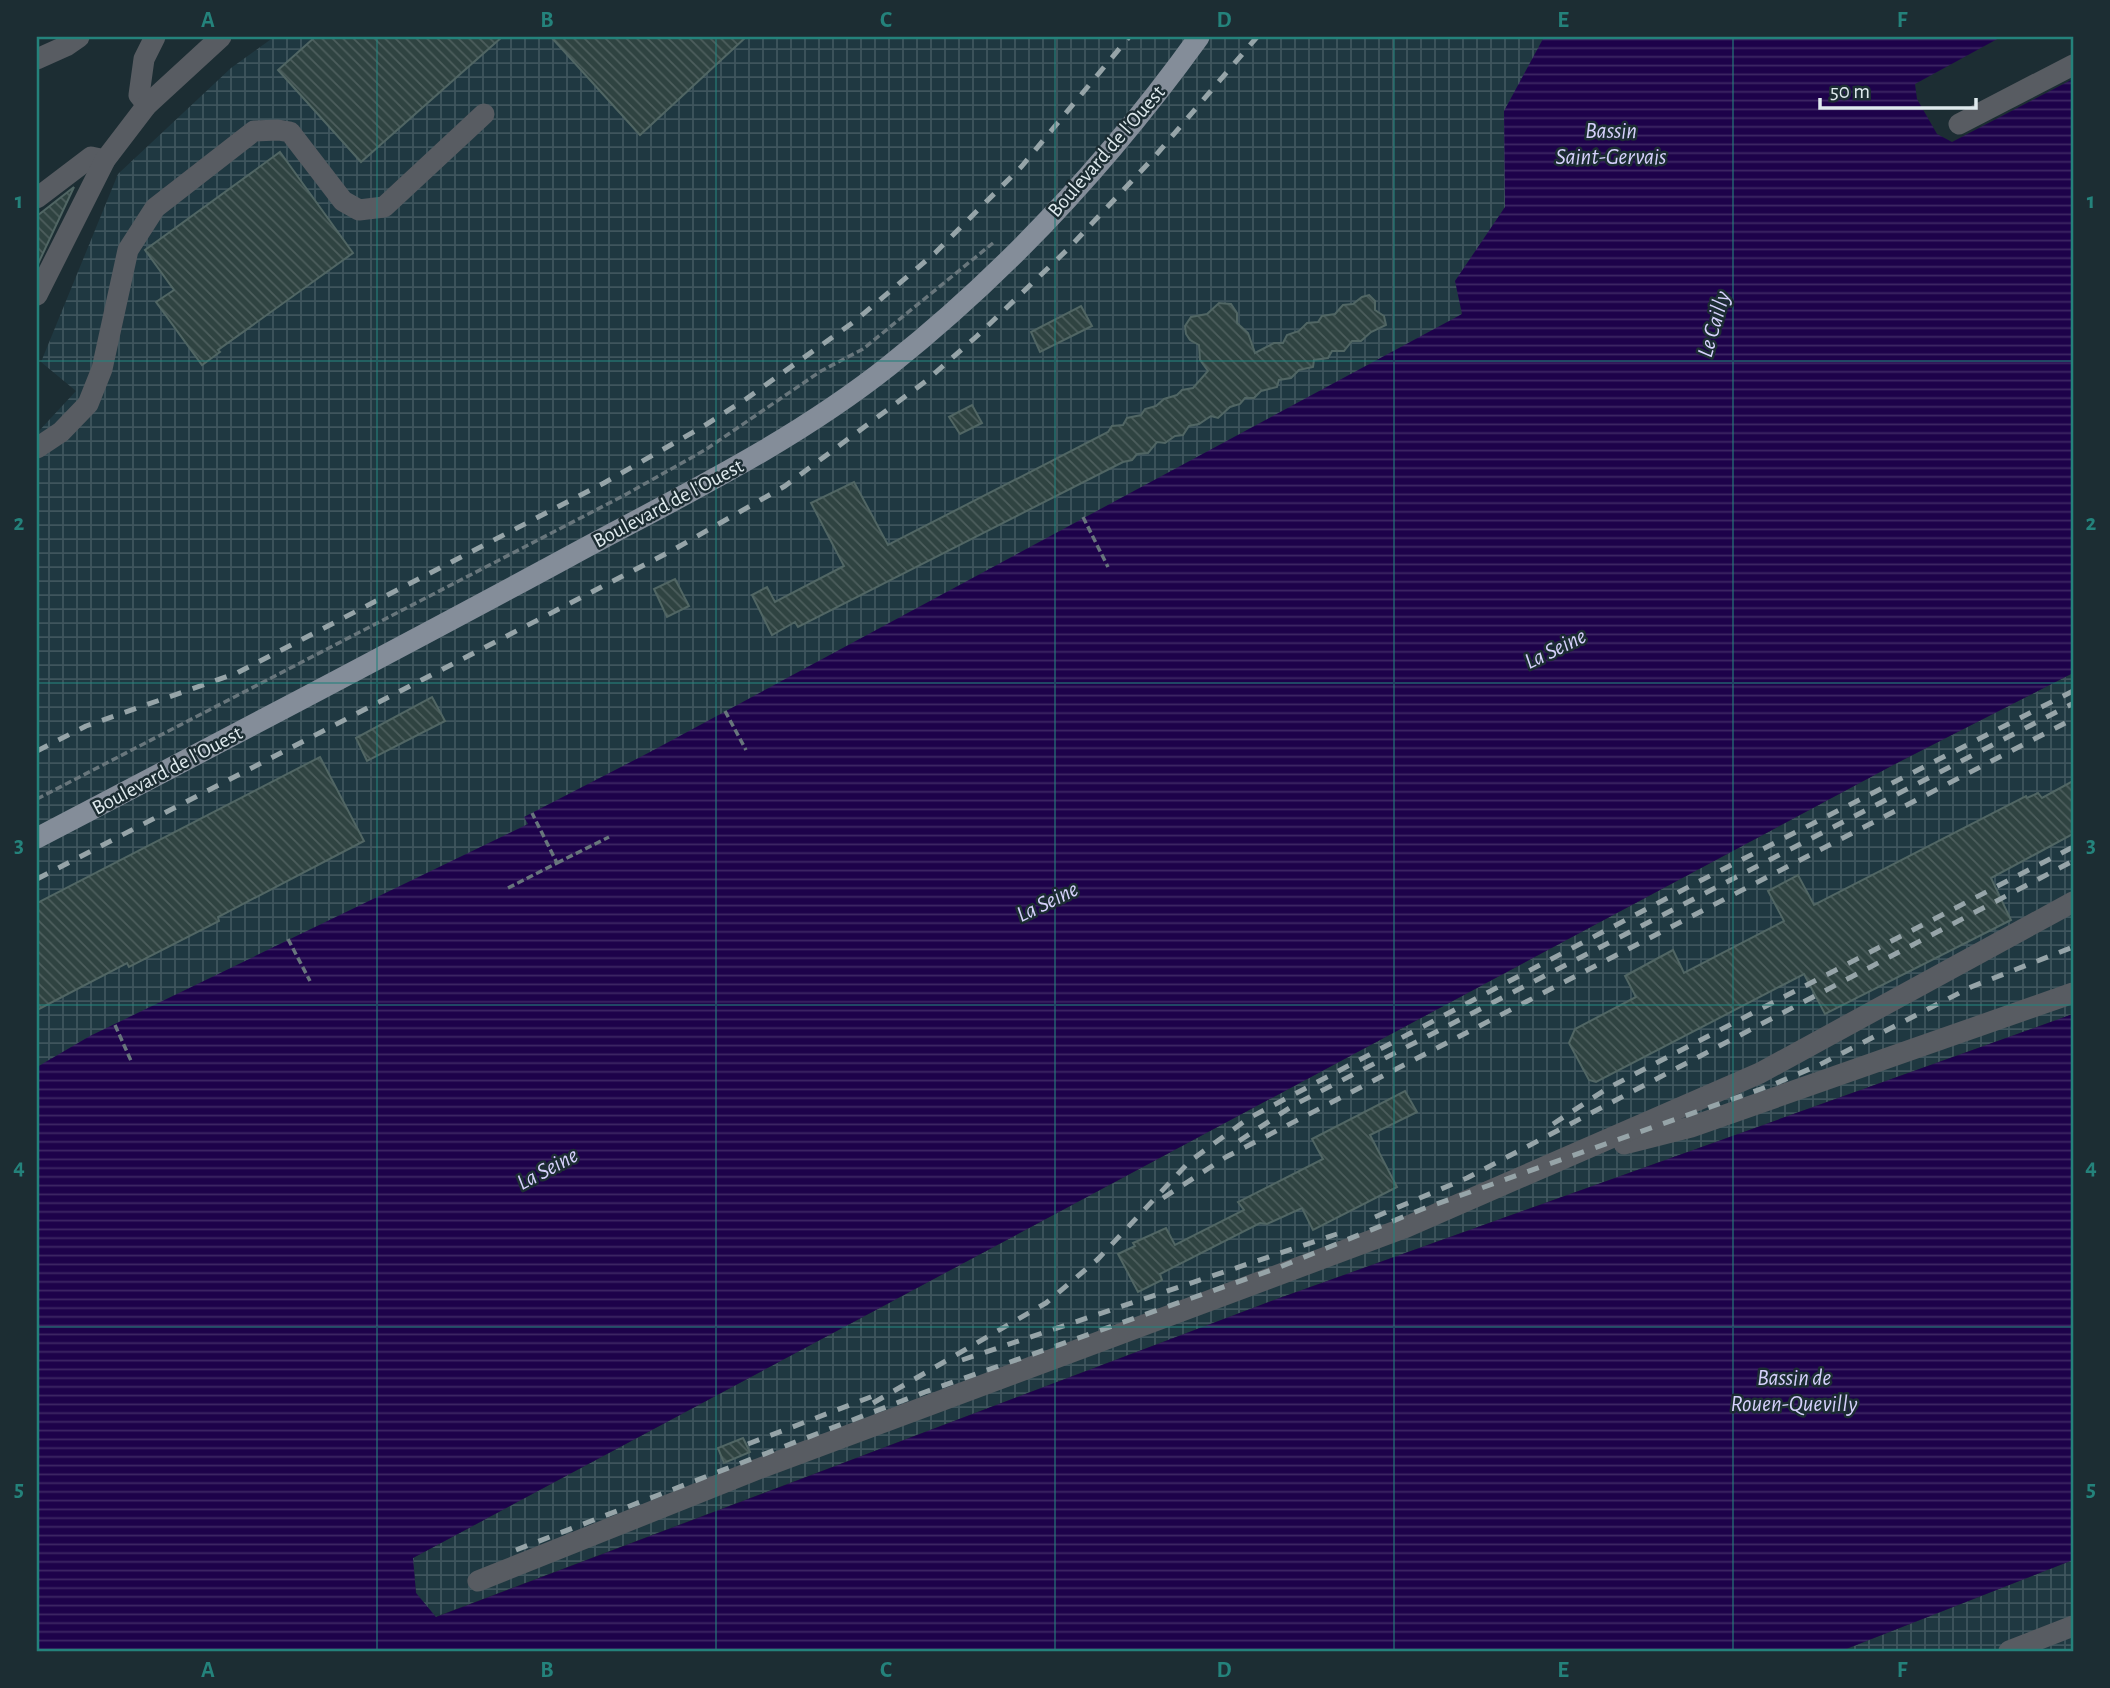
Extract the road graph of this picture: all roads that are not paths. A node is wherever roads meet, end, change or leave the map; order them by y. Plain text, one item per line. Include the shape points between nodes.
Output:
1 (79, 37) edge
2 (155, 37) edge
3 (221, 37) edge
4 (1199, 37) edge
5 (37, 59) edge
6 (2073, 65) edge
7 (147, 105) junction
8 (484, 114) dead end
9 (1959, 124) dead end
10 (105, 160) junction
11 (37, 198) edge
12 (37, 295) edge
13 (37, 449) edge
14 (37, 838) edge
15 (2073, 902) edge
16 (2073, 993) edge
17 (1564, 1159) junction
18 (478, 1581) dead end
19 (2073, 1626) edge
20 (2009, 1651) edge

1 - 5 street
2 - 7 street via 144,59 139,96
3 - 7 street
4 - 14 main road, Boulevard de l'Ouest via 1102,162 992,277 889,366 834,406 753,457
6 - 9 street
7 - 10 street
8 - 13 street via 384,207 359,210 344,201 290,132 254,131 155,208 128,250 102,369 88,404
10 - 11 street via 91,157
10 - 12 street
15 - 17 street via 1760,1073
16 - 17 street via 1692,1127
17 - 18 street via 1404,1228 758,1469
19 - 20 street

